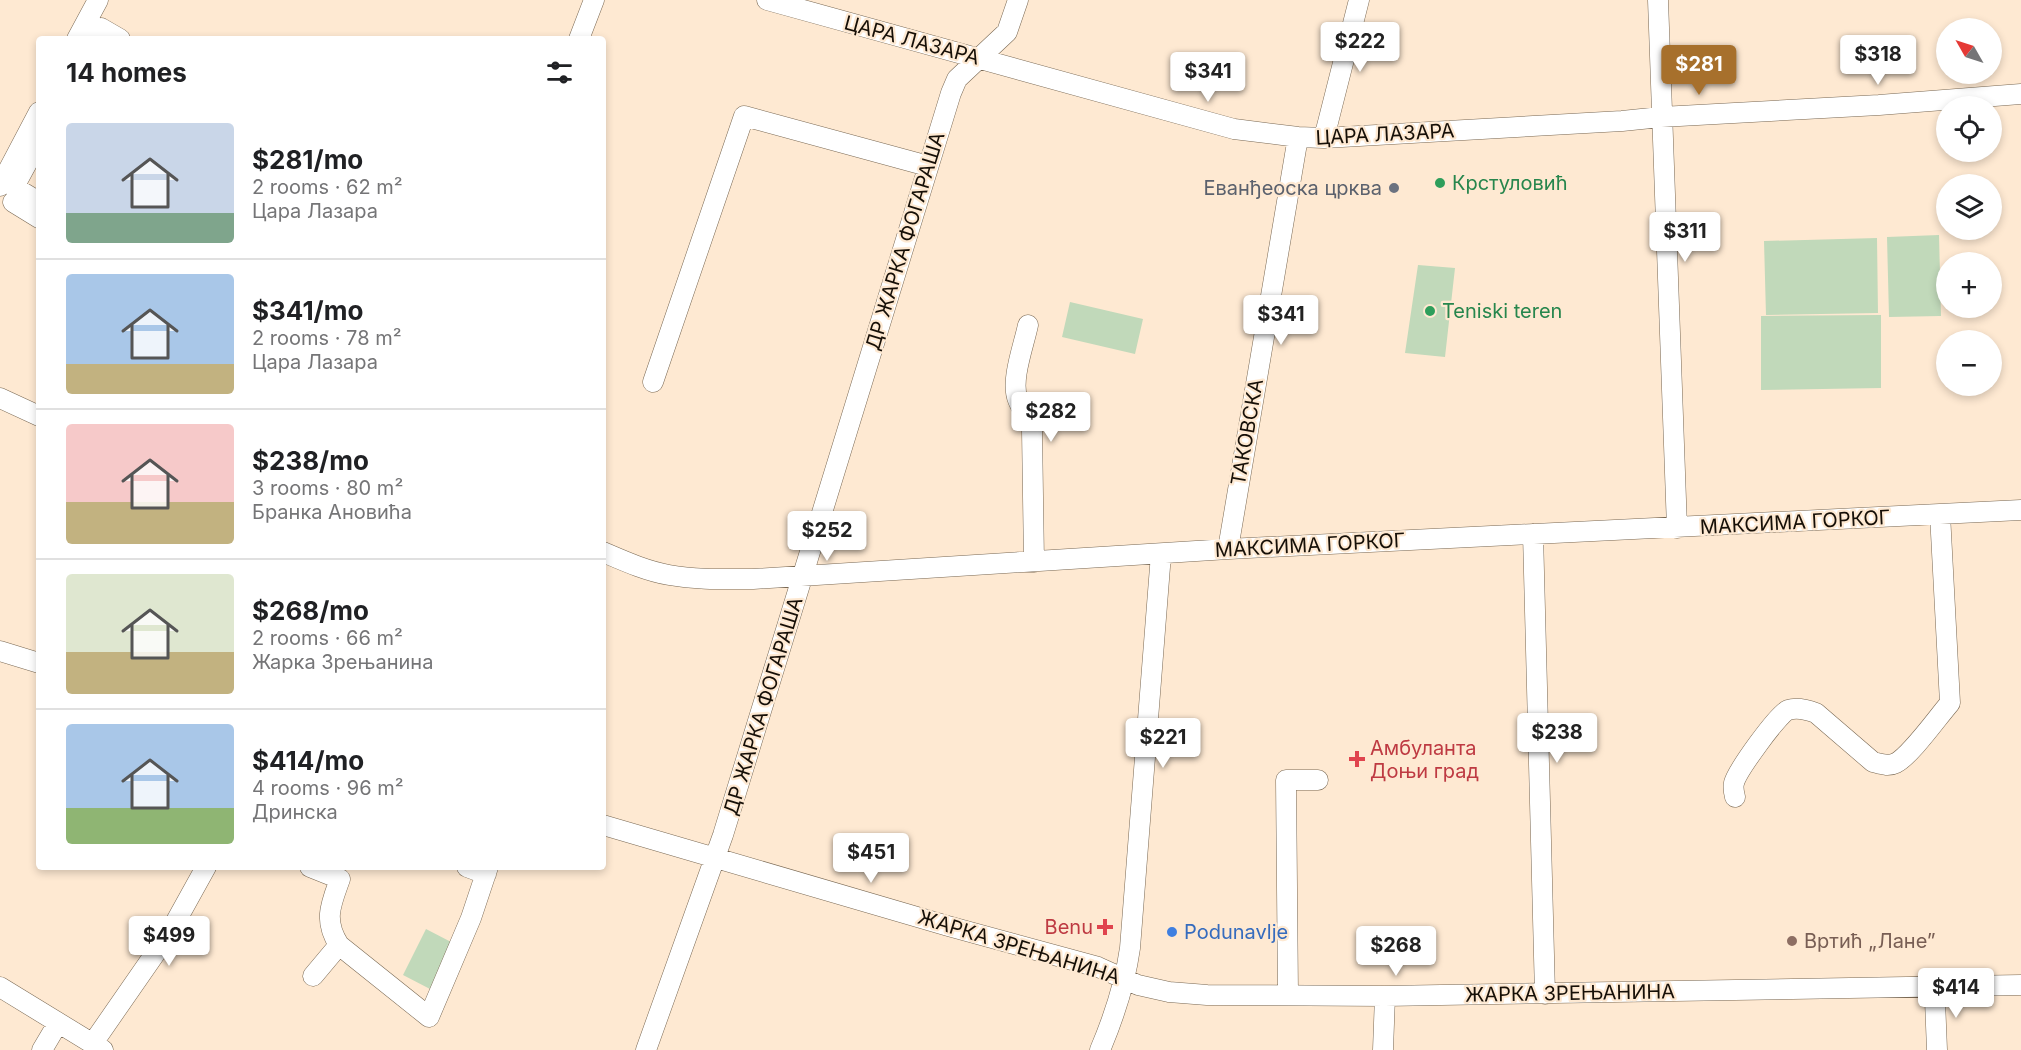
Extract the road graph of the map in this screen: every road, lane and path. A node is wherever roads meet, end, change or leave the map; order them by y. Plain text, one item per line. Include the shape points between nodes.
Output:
1 (98, 0) edge
2 (594, 0) edge
3 (766, 0) edge
4 (1018, 0) edge
5 (1359, 0) edge
6 (1658, 0) edge
7 (79, 36) edge
8 (97, 36) edge
9 (115, 36) edge
10 (580, 36) edge
11 (981, 58) junction
12 (2021, 94) edge
13 (1661, 117) junction
14 (36, 118) edge
15 (1298, 138) junction
16 (1324, 138) junction
17 (36, 147) edge
18 (928, 166) junction
19 (0, 186) edge
20 (0, 194) edge
21 (36, 200) edge
22 (36, 216) edge
23 (1028, 325) dead end
24 (653, 382) dead end
25 (0, 398) edge
26 (36, 415) edge
27 (2021, 510) edge
28 (1940, 514) junction
29 (1677, 528) junction
30 (1533, 534) junction
31 (1228, 549) junction
32 (606, 553) edge
33 (1161, 554) junction
34 (1034, 562) junction
35 (802, 577) junction
36 (0, 651) edge
37 (36, 662) edge
38 (1318, 780) dead end
39 (1735, 797) dead end
40 (606, 826) edge
41 (715, 858) junction
42 (204, 870) edge
43 (318, 870) edge
44 (487, 870) edge
45 (339, 945) junction
46 (313, 976) dead end
47 (1125, 979) junction
48 (2021, 985) edge
49 (1937, 986) junction
50 (0, 987) edge
51 (1545, 994) junction
52 (1288, 995) junction
53 (1385, 996) junction
54 (58, 1023) junction
55 (98, 1047) edge
56 (42, 1050) edge
57 (646, 1050) edge
58 (1100, 1050) edge
59 (1383, 1050) edge
60 (1937, 1050) edge

1 - 7 street
2 - 10 street
3 - 11 street, ЦАРА ЛАЗАРА
4 - 11 street, ДР ЖАРКА ФОГАРАША via 1007,32
5 - 16 street
6 - 13 street
8 - 9 street via 101,28
11 - 15 street, ЦАРА ЛАЗАРА via 1234,129
11 - 18 street, ДР ЖАРКА ФОГАРАША via 957,79
12 - 13 street, ЦАРА ЛАЗАРА
13 - 16 street, ЦАРА ЛАЗАРА
13 - 29 street
14 - 19 street
15 - 16 street, ЦАРА ЛАЗАРА
15 - 31 street, ТАКОВСКА
17 - 21 street via 14,187
18 - 24 street via 744,116
18 - 35 street, ДР ЖАРКА ФОГАРАША
20 - 22 street
23 - 34 street via 1015,380 1017,399 1032,430
25 - 26 street
27 - 28 street, МАКСИМА ГОРКОГ
28 - 29 street, МАКСИМА ГОРКОГ
28 - 39 street via 1950,704 1907,754 1896,763 1885,765 1873,762 1816,713 1789,710 1778,717 1733,784
29 - 30 street, МАКСИМА ГОРКОГ
30 - 31 street, МАКСИМА ГОРКОГ
30 - 51 street
31 - 33 street, МАКСИМА ГОРКОГ
32 - 35 street, МАКСИМА ГОРКОГ via 670,575 709,579
33 - 34 street, МАКСИМА ГОРКОГ
33 - 47 street
34 - 35 street, МАКСИМА ГОРКОГ
35 - 41 street, ДР ЖАРКА ФОГАРАША
36 - 37 street
38 - 52 street via 1286,780
40 - 41 street, ЖАРКА ЗРЕЊАНИНА
41 - 47 street, ЖАРКА ЗРЕЊАНИНА via 1098,967
41 - 57 street, ДР ЖАРКА ФОГАРАША
42 - 55 street
43 - 45 street via 340,879 329,909 332,934
44 - 45 street via 429,1017
45 - 46 street
47 - 52 street, ЖАРКА ЗРЕЊАНИНА via 1169,992
47 - 58 street
48 - 49 street, ЖАРКА ЗРЕЊАНИНА
49 - 51 street, ЖАРКА ЗРЕЊАНИНА
49 - 60 street
50 - 54 street
51 - 53 street, ЖАРКА ЗРЕЊАНИНА
52 - 53 street, ЖАРКА ЗРЕЊАНИНА
53 - 59 street
54 - 55 street
54 - 56 street

